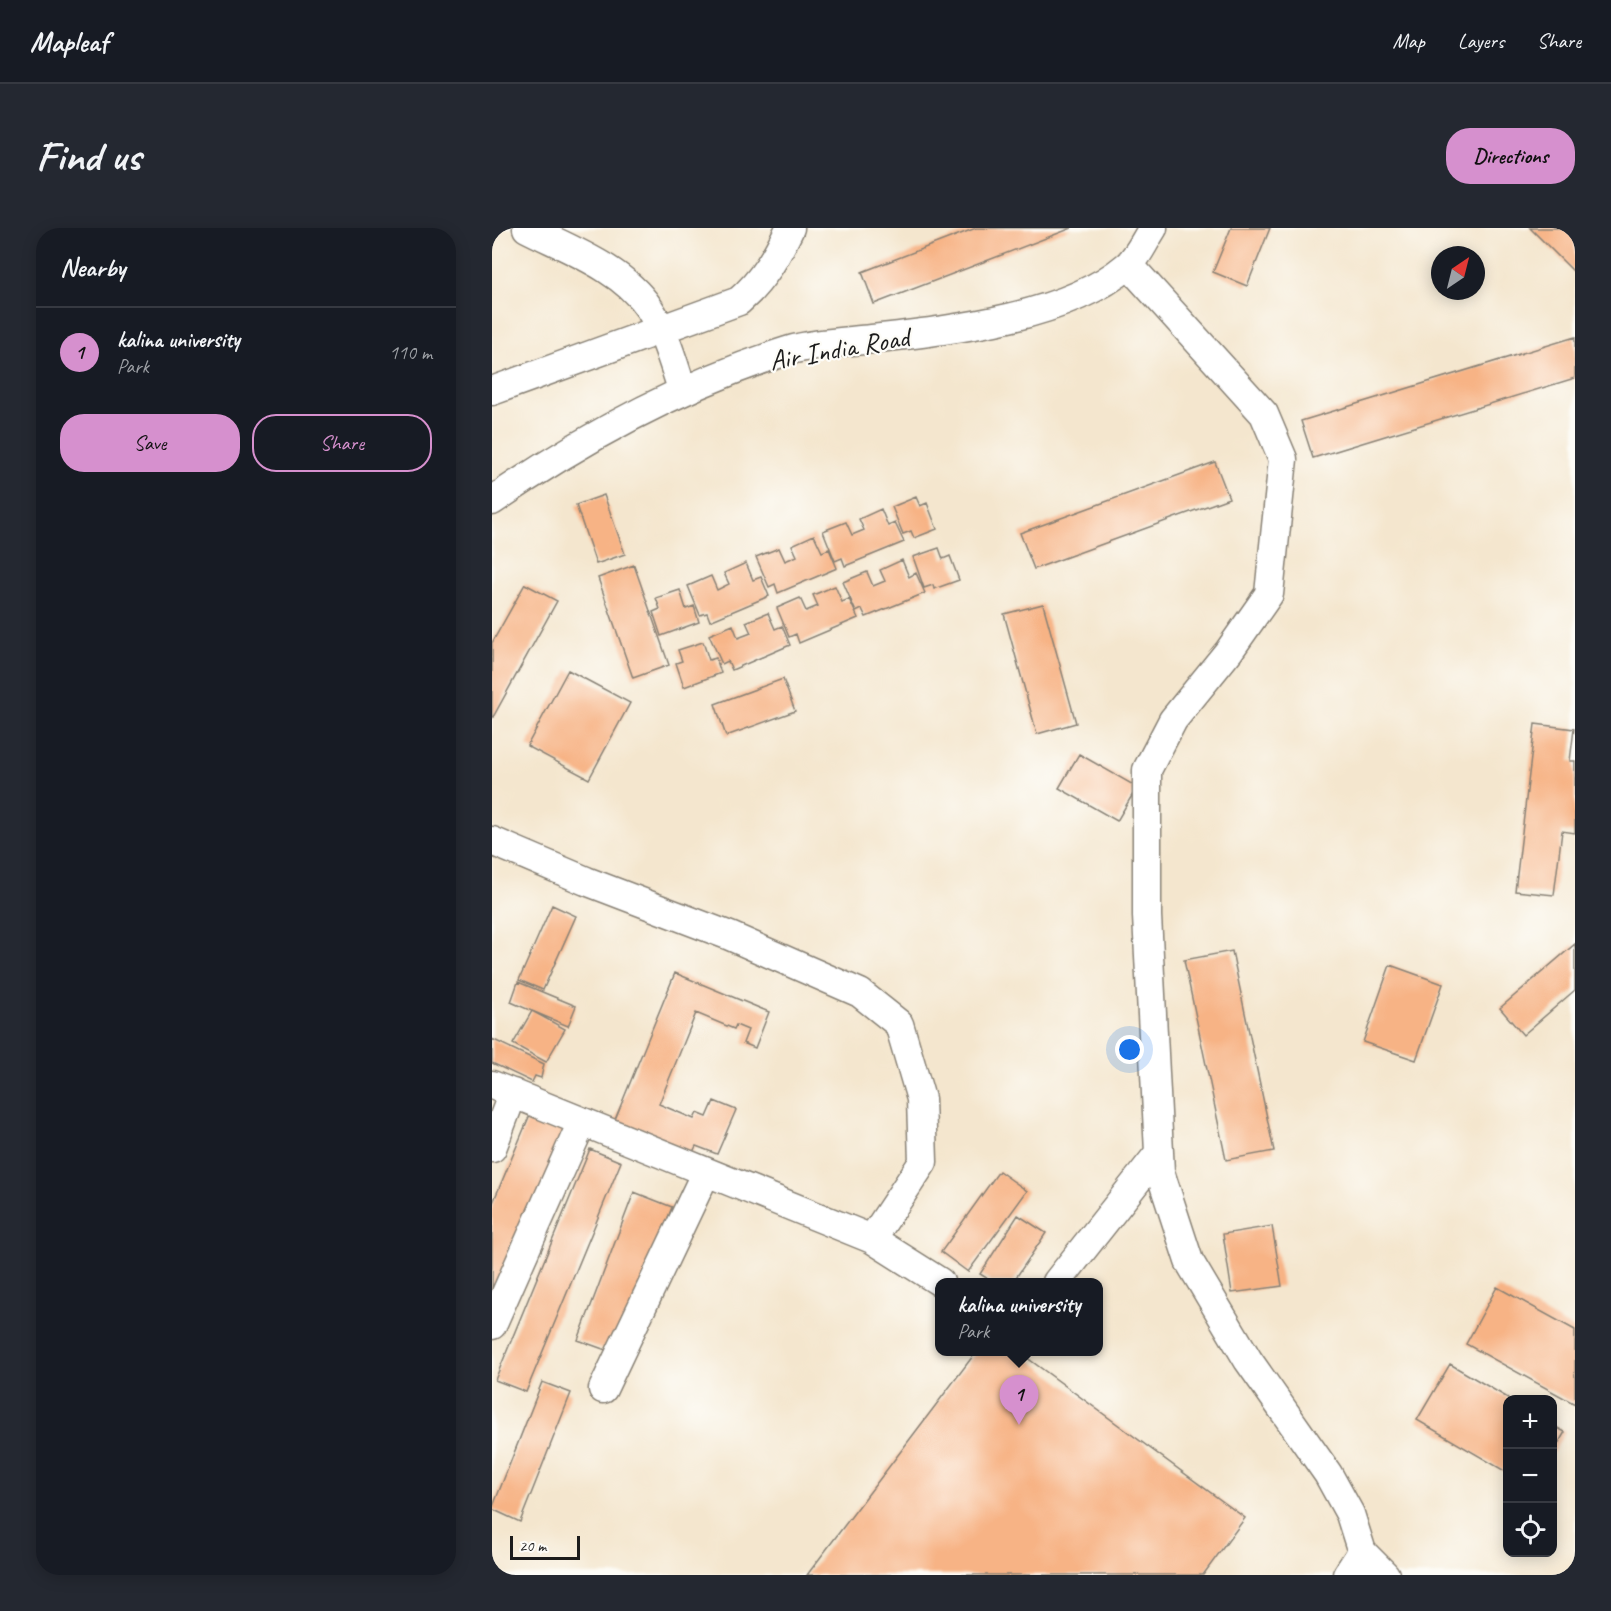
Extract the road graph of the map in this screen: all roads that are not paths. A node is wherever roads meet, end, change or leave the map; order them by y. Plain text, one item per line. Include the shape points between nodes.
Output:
1 (527, 228) edge
2 (790, 228) edge
3 (1153, 228) edge
4 (1129, 265) junction
5 (661, 328) junction
6 (682, 389) junction
7 (492, 391) edge
8 (492, 501) edge
9 (492, 841) edge
10 (502, 1089) edge
11 (582, 1122) junction
12 (492, 1148) edge
13 (1159, 1153) junction
14 (706, 1172) junction
15 (872, 1239) junction
16 (1060, 1278) edge
17 (935, 1279) edge
18 (492, 1325) edge
19 (603, 1389) dead end
20 (1354, 1564) edge
21 (1385, 1575) edge

1 - 5 street via 603,267 631,287
2 - 5 street via 772,264 739,302
3 - 4 street, Air India Road
4 - 6 street, Air India Road via 1095,287 1034,312 944,331 789,350
4 - 13 street via 1264,414 1283,459 1269,594 1173,720 1147,770 1147,916
5 - 6 street
5 - 7 street
6 - 8 street, Air India Road via 570,449
9 - 15 street via 730,936 860,993 899,1024 921,1099 923,1162
10 - 11 street
10 - 12 street
11 - 14 street
11 - 18 street
13 - 16 street
13 - 20 street via 1160,1173 1189,1261 1248,1360 1328,1474 1350,1514
14 - 15 street
14 - 19 street
15 - 17 street
20 - 21 street

